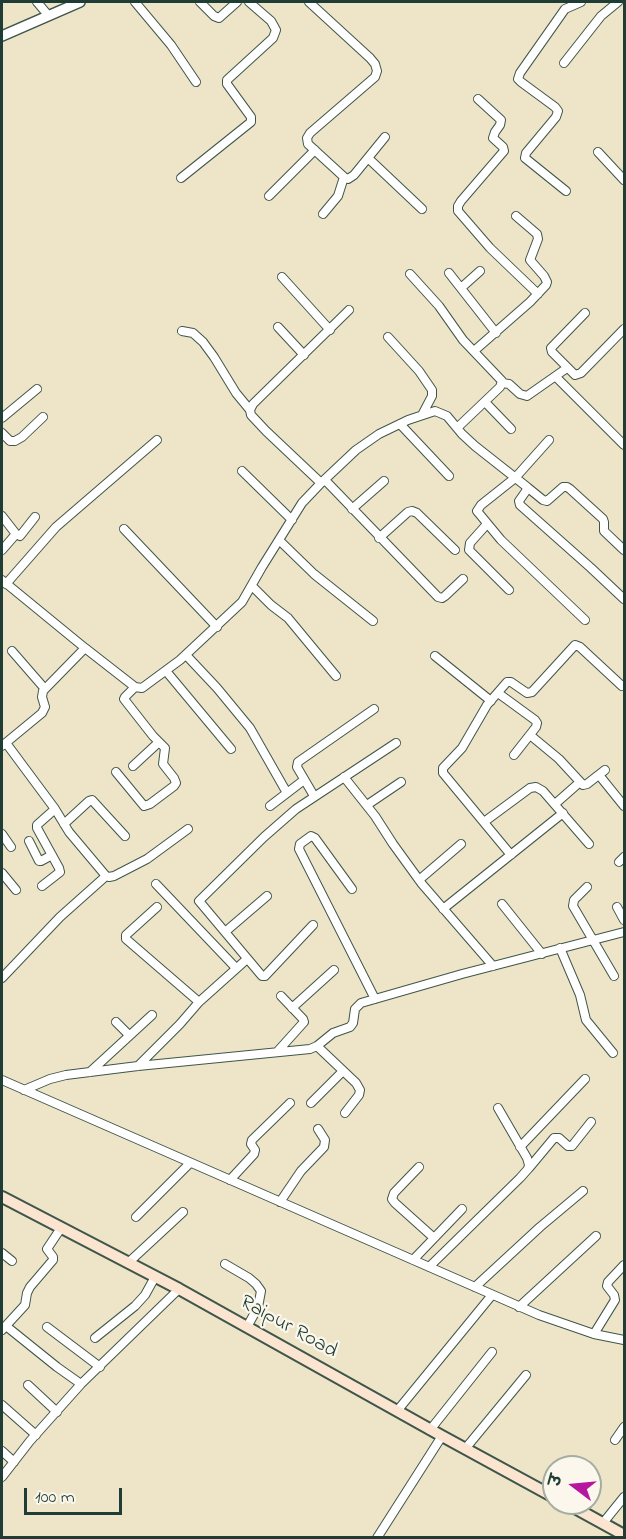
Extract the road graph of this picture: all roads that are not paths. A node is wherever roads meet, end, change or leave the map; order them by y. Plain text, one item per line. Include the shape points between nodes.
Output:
1 (37, 2) edge
2 (66, 2) edge
3 (80, 2) edge
4 (135, 2) edge
5 (200, 2) edge
6 (237, 2) edge
7 (249, 2) edge
8 (309, 2) edge
9 (581, 2) edge
10 (618, 2) edge
11 (47, 13) junction
12 (2, 29) edge
13 (2, 36) edge
14 (564, 63) dead end
15 (196, 82) dead end
16 (478, 99) dead end
17 (385, 137) dead end
18 (315, 150) junction
19 (598, 152) dead end
20 (368, 158) junction
21 (344, 177) junction
22 (181, 178) dead end
23 (624, 180) edge
24 (566, 191) dead end
25 (269, 196) dead end
26 (422, 209) dead end
27 (323, 214) dead end
28 (516, 216) dead end
29 (480, 271) dead end
30 (449, 273) dead end
31 (410, 274) dead end
32 (282, 277) dead end
33 (461, 288) junction
34 (538, 294) junction
35 (350, 310) dead end
36 (585, 313) dead end
37 (278, 327) dead end
38 (624, 329) edge
39 (330, 330) junction
40 (182, 331) dead end
41 (496, 333) junction
42 (388, 337) dead end
43 (474, 351) junction
44 (304, 355) junction
45 (567, 368) junction
46 (556, 376) junction
47 (502, 383) junction
48 (38, 389) dead end
49 (485, 402) junction
50 (250, 410) junction
51 (422, 415) junction
52 (43, 417) dead end
53 (2, 418) edge
54 (400, 424) junction
55 (457, 428) junction
56 (511, 429) dead end
57 (2, 434) edge
58 (157, 440) dead end
59 (549, 440) dead end
60 (624, 444) edge
61 (242, 471) dead end
62 (448, 476) dead end
63 (515, 478) junction
64 (323, 481) junction
65 (384, 481) dead end
66 (526, 487) junction
67 (352, 509) junction
68 (2, 516) edge
69 (35, 518) dead end
70 (292, 520) junction
71 (487, 524) junction
72 (124, 529) dead end
73 (16, 534) junction
74 (379, 538) junction
75 (279, 540) junction
76 (2, 550) edge
77 (455, 550) dead end
78 (624, 550) edge
79 (463, 579) dead end
80 (4, 582) edge
81 (252, 586) junction
82 (509, 590) dead end
83 (624, 599) edge
84 (585, 620) dead end
85 (373, 621) dead end
86 (217, 627) junction
87 (85, 648) junction
88 (12, 651) dead end
89 (186, 655) junction
90 (435, 656) dead end
91 (166, 671) junction
92 (336, 676) dead end
93 (622, 686) dead end
94 (135, 687) junction
95 (45, 688) junction
96 (498, 693) junction
97 (491, 701) junction
98 (374, 709) dead end
99 (530, 735) junction
100 (159, 742) junction
101 (396, 743) dead end
102 (4, 745) edge
103 (231, 749) dead end
104 (514, 755) dead end
105 (133, 766) dead end
106 (116, 771) dead end
107 (344, 777) junction
108 (304, 780) junction
109 (402, 782) dead end
110 (580, 783) junction
111 (287, 793) junction
112 (314, 796) junction
113 (555, 804) junction
114 (270, 806) dead end
115 (367, 806) junction
116 (624, 806) edge
117 (55, 809) junction
118 (563, 813) junction
119 (484, 822) junction
120 (64, 824) junction
121 (188, 830) dead end
122 (2, 834) edge
123 (125, 836) dead end
124 (29, 841) dead end
125 (460, 844) dead end
126 (589, 844) dead end
127 (11, 847) dead end
128 (52, 855) junction
129 (511, 855) junction
130 (2, 873) edge
131 (106, 876) junction
132 (419, 880) junction
133 (156, 884) dead end
134 (42, 886) dead end
135 (587, 887) dead end
136 (352, 889) dead end
137 (16, 890) dead end
138 (267, 896) dead end
139 (502, 904) dead end
140 (157, 907) dead end
141 (617, 907) dead end
142 (443, 909) junction
143 (624, 920) edge
144 (313, 925) dead end
145 (225, 932) junction
146 (624, 932) edge
147 (593, 940) junction
148 (561, 948) junction
149 (542, 954) junction
150 (247, 959) junction
151 (493, 966) junction
152 (236, 968) junction
153 (334, 970) dead end
154 (614, 976) dead end
155 (2, 978) edge
156 (281, 996) dead end
157 (375, 999) junction
158 (199, 1002) junction
159 (292, 1008) junction
160 (152, 1015) dead end
161 (116, 1022) dead end
162 (129, 1035) junction
163 (317, 1046) junction
164 (277, 1052) junction
165 (613, 1053) dead end
166 (138, 1066) junction
167 (342, 1071) junction
168 (90, 1072) junction
169 (585, 1078) dead end
170 (2, 1080) edge
171 (24, 1090) junction
172 (290, 1103) dead end
173 (310, 1103) dead end
174 (498, 1108) dead end
175 (345, 1113) dead end
176 (591, 1122) dead end
177 (318, 1130) dead end
178 (520, 1147) junction
179 (190, 1163) junction
180 (419, 1167) dead end
181 (528, 1169) junction
182 (230, 1180) junction
183 (583, 1191) dead end
184 (2, 1197) edge
185 (280, 1202) junction
186 (462, 1209) dead end
187 (183, 1212) dead end
188 (136, 1217) dead end
189 (61, 1228) junction
190 (596, 1236) dead end
191 (434, 1238) junction
192 (2, 1253) edge
193 (413, 1260) junction
194 (12, 1261) dead end
195 (129, 1263) junction
196 (225, 1264) dead end
197 (624, 1265) edge
198 (429, 1267) junction
199 (155, 1277) junction
200 (475, 1287) junction
201 (179, 1289) junction
202 (492, 1295) junction
203 (615, 1296) junction
204 (624, 1303) edge
205 (519, 1307) junction
206 (4, 1328) edge
207 (47, 1328) dead end
208 (247, 1328) junction
209 (594, 1334) junction
210 (94, 1338) dead end
211 (624, 1340) edge
212 (492, 1352) dead end
213 (100, 1367) junction
214 (526, 1374) dead end
215 (81, 1384) junction
216 (28, 1385) dead end
217 (2, 1405) edge
218 (397, 1411) junction
219 (57, 1412) junction
220 (624, 1427) edge
221 (430, 1430) junction
222 (36, 1435) junction
223 (442, 1436) junction
224 (615, 1440) dead end
225 (465, 1449) junction
226 (2, 1451) edge
227 (14, 1462) junction
228 (2, 1477) edge
229 (542, 1491) edge
230 (624, 1497) edge
231 (588, 1515) edge
232 (603, 1523) junction
233 (624, 1535) edge
234 (377, 1538) edge

1 - 11 street
2 - 11 street
3 - 11 street
4 - 15 street
5 - 6 street via 219,18
7 - 22 street via 276,30 273,38 226,80 251,122
8 - 18 street via 370,58 377,71 308,136 308,144
9 - 24 street via 565,9 518,76 558,111 525,158
10 - 14 street via 601,16
11 - 12 street
11 - 13 street
16 - 34 street via 501,120 493,138 504,151 461,201 458,211
17 - 20 street
18 - 21 street
18 - 25 street
19 - 23 street
20 - 21 street via 351,178
20 - 26 street
21 - 27 street via 340,194
28 - 34 street via 537,234 530,260 547,282
29 - 33 street
30 - 33 street
31 - 43 street
32 - 39 street
33 - 41 street
34 - 41 street
35 - 39 street
36 - 45 street via 551,348
37 - 44 street
38 - 45 street via 581,373 575,375
39 - 44 street
40 - 50 street via 203,342
41 - 43 street
42 - 51 street via 432,390
43 - 47 street
44 - 50 street
45 - 46 street
46 - 47 street via 527,396
46 - 60 street
47 - 49 street
48 - 53 street
49 - 55 street
49 - 56 street
50 - 64 street via 266,431
51 - 54 street
51 - 55 street via 439,411
52 - 57 street via 15,441
54 - 62 street
54 - 64 street via 356,450
55 - 63 street
58 - 80 street via 56,527
59 - 63 street
61 - 70 street
63 - 66 street
63 - 71 street via 479,507 478,513
64 - 67 street
64 - 70 street
65 - 67 street
66 - 78 street via 547,501 563,487 570,489 603,519 604,531
66 - 83 street via 520,506
67 - 74 street
68 - 73 street
69 - 73 street via 22,535
70 - 75 street
71 - 82 street via 468,548
71 - 84 street
72 - 86 street
73 - 76 street
74 - 77 street via 412,511
74 - 79 street via 438,597 445,596
75 - 81 street
75 - 85 street
80 - 87 street
81 - 86 street
81 - 92 street via 288,618
86 - 89 street
87 - 94 street
87 - 95 street
88 - 95 street
89 - 91 street
89 - 111 street via 250,728
90 - 97 street
91 - 94 street via 144,687
91 - 103 street
93 - 96 street via 576,645 532,692 508,681
94 - 100 street via 124,699
95 - 102 street via 42,713
96 - 97 street
96 - 99 street via 537,722
97 - 119 street via 462,748 442,771
98 - 108 street via 299,760 297,767
99 - 104 street
99 - 110 street
100 - 105 street
100 - 106 street via 165,751 164,765 176,783 150,804 142,805
101 - 107 street
102 - 117 street
107 - 112 street
107 - 115 street
108 - 111 street
108 - 112 street
109 - 115 street
110 - 113 street
110 - 116 street via 585,785 602,772
111 - 114 street
112 - 145 street via 200,899 199,903
113 - 118 street
113 - 119 street via 540,788 533,787
115 - 132 street
117 - 120 street
117 - 128 street via 36,826
118 - 126 street
118 - 129 street
119 - 129 street
120 - 123 street via 92,800
120 - 131 street
121 - 131 street via 140,863
122 - 127 street
124 - 128 street via 39,861
125 - 132 street
128 - 134 street via 60,872
129 - 142 street
130 - 137 street
131 - 155 street
132 - 142 street
133 - 152 street
135 - 147 street via 572,905
136 - 157 street via 315,838 311,836 300,844 298,849
138 - 145 street
139 - 149 street
140 - 158 street via 125,938
141 - 143 street
142 - 151 street
144 - 150 street via 265,976
145 - 150 street
146 - 147 street
147 - 148 street
147 - 154 street
148 - 149 street
148 - 165 street via 586,1020
149 - 151 street
150 - 152 street
151 - 157 street
152 - 158 street
153 - 159 street
156 - 159 street
157 - 163 street via 358,1005 350,1027 333,1033
158 - 166 street
159 - 164 street via 304,1023
160 - 162 street
161 - 162 street
162 - 168 street
163 - 164 street
163 - 167 street
164 - 166 street
166 - 168 street
167 - 173 street
167 - 175 street via 360,1090
168 - 171 street via 50,1079
169 - 178 street
170 - 171 street
171 - 179 street
172 - 182 street via 252,1140 254,1154
174 - 178 street
176 - 181 street via 572,1146 554,1138
177 - 185 street via 325,1140 324,1147
178 - 181 street via 529,1161
179 - 182 street
179 - 188 street
180 - 191 street via 392,1199
181 - 198 street
182 - 185 street
183 - 200 street
184 - 189 main road, Raipur Road
185 - 193 street
186 - 191 street
187 - 195 street
189 - 195 main road, Raipur Road
189 - 206 street via 47,1249 53,1260 30,1287 25,1305
190 - 205 street
191 - 193 street
192 - 194 street
193 - 198 street
195 - 199 main road, Raipur Road
196 - 208 street via 249,1278 261,1291
197 - 203 street via 607,1284
198 - 200 street
199 - 201 main road, Raipur Road
199 - 210 street via 135,1306
200 - 202 street
201 - 208 main road, Raipur Road
201 - 213 street
202 - 205 street
202 - 218 street
203 - 204 street
203 - 209 street
205 - 209 street
206 - 215 street
207 - 213 street
208 - 218 main road, Raipur Road
209 - 211 street
212 - 221 street
213 - 215 street
214 - 225 street
215 - 219 street
216 - 219 street
217 - 222 street
218 - 221 main road, Raipur Road
219 - 222 street
220 - 224 street
221 - 223 main road, Raipur Road
222 - 227 street
223 - 225 main road, Raipur Road
223 - 234 street
225 - 229 main road, Raipur Road
226 - 227 street
227 - 228 street
230 - 232 street
231 - 232 main road
232 - 233 main road

